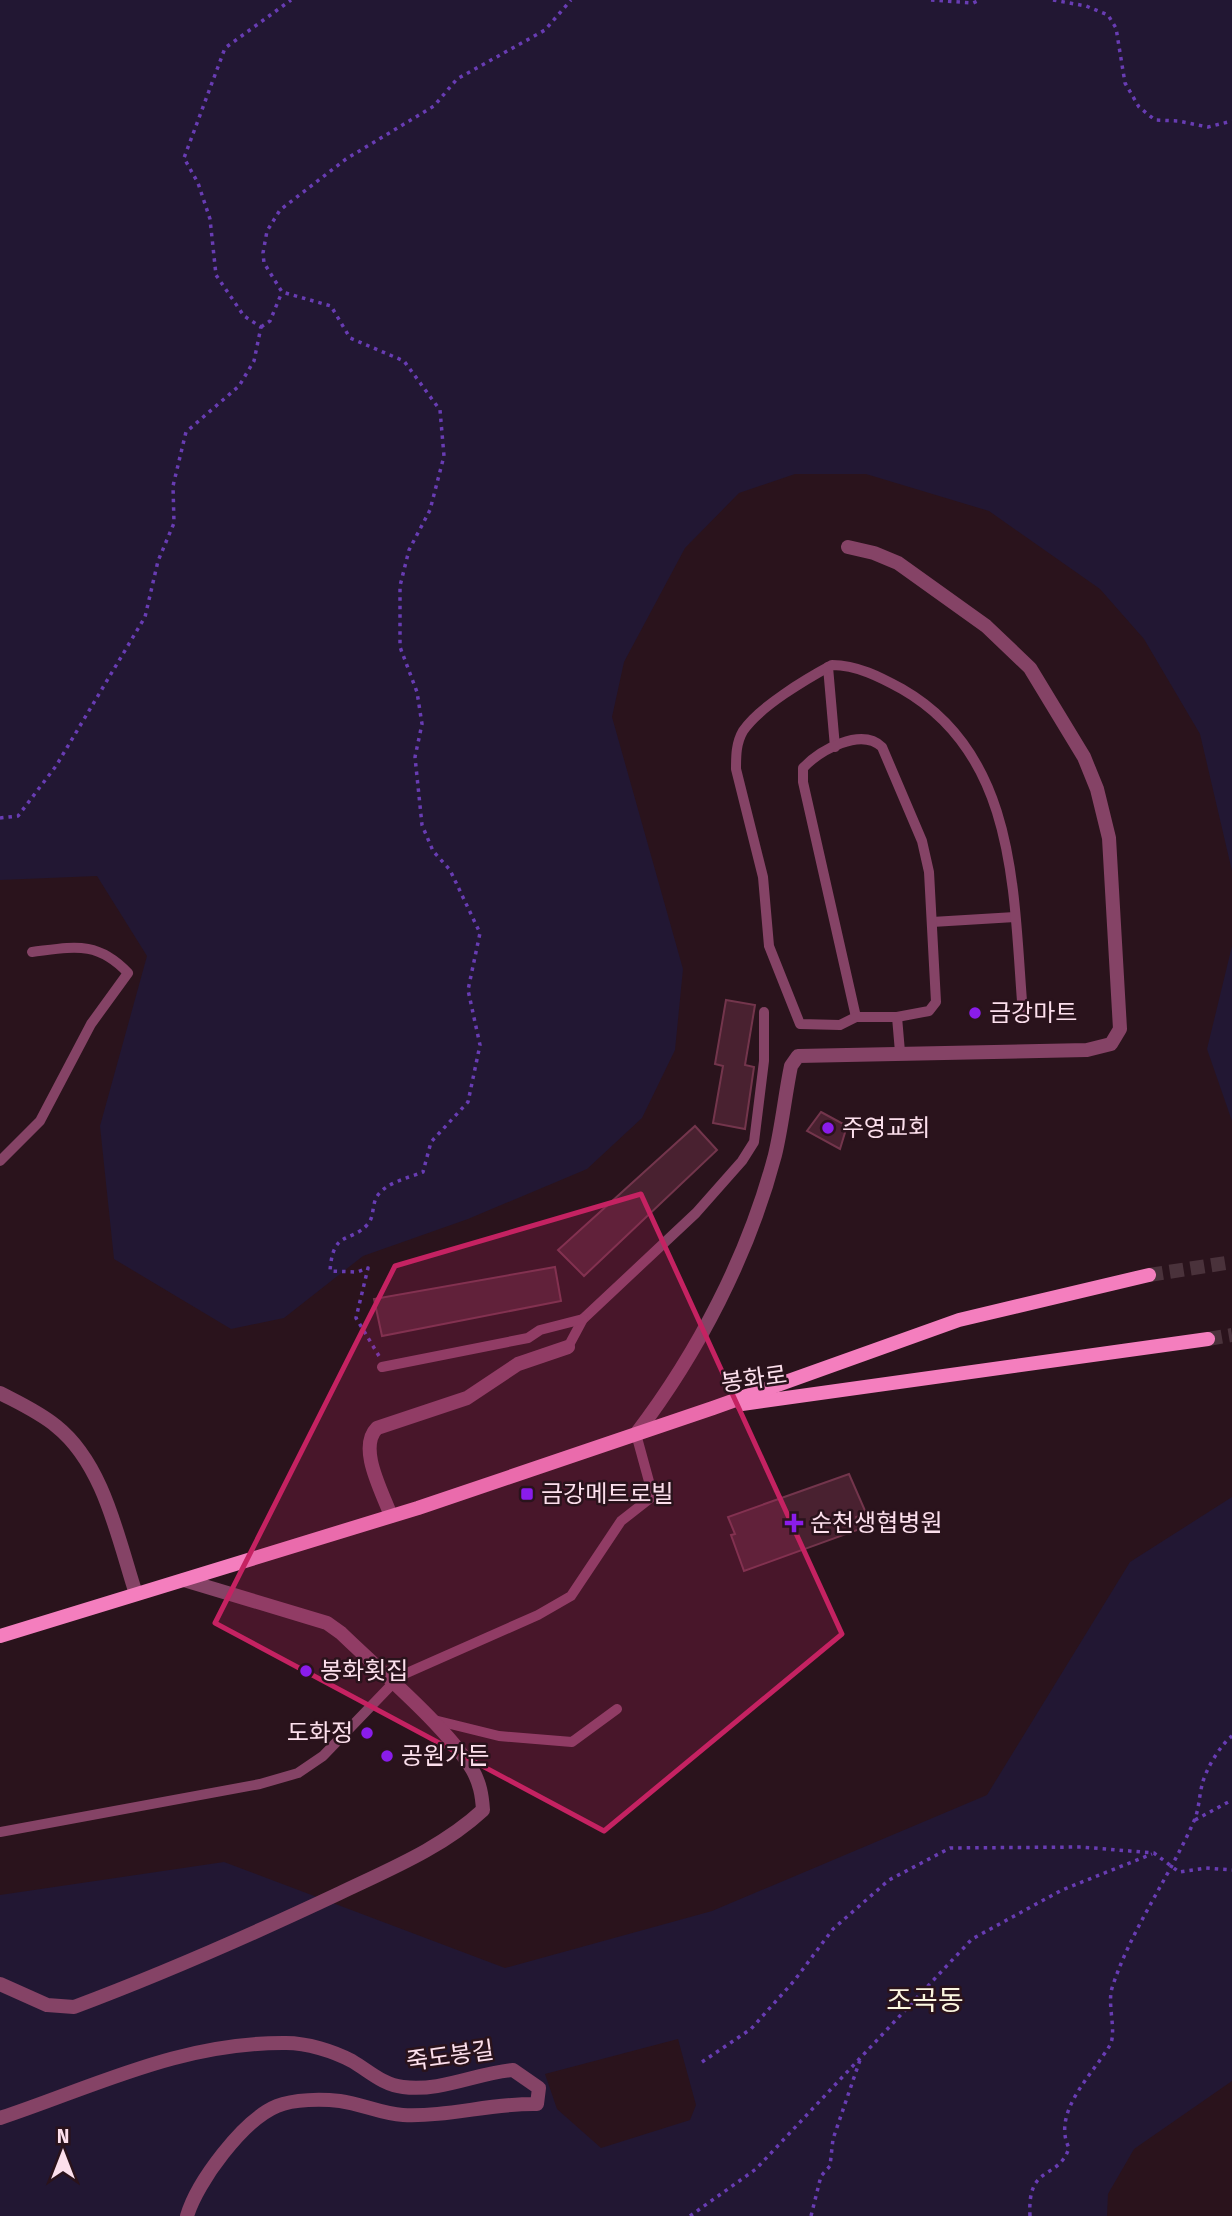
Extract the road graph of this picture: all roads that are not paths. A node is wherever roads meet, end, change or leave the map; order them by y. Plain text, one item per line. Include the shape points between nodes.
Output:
1 (848, 547) dead end
2 (828, 667) junction
3 (835, 747) junction
4 (1015, 917) junction
5 (932, 922) junction
6 (32, 952) dead end
7 (764, 1012) dead end
8 (1023, 1014) dead end
9 (856, 1017) junction
10 (897, 1017) junction
11 (900, 1052) junction
12 (0, 1161) edge
13 (1149, 1275) tunnel mouth
14 (583, 1319) junction
15 (1208, 1339) tunnel mouth
16 (568, 1347) joint
17 (384, 1367) road end
18 (0, 1393) edge
19 (713, 1408) junction
20 (636, 1434) junction
21 (391, 1516) junction
22 (184, 1580) junction
23 (136, 1594) junction
24 (0, 1636) edge
25 (391, 1682) junction
26 (617, 1709) dead end
27 (427, 1719) junction
28 (0, 1832) edge
29 (0, 1984) edge
30 (0, 2118) edge
31 (187, 2216) edge

1 - 11 street via 874,553 916,573 986,626 1030,667 1084,757 1106,816 1109,838 1120,1017 1118,1036 1111,1044 1100,1049 1035,1053
2 - 3 lane
2 - 4 lane via 854,667 889,682 920,699 954,732 999,811 1010,858
2 - 9 lane via 766,709 744,730 736,769 763,877 769,946 800,1024 839,1025
3 - 5 lane via 864,739 882,747 922,841
3 - 9 lane via 820,752 803,768 803,782
4 - 5 lane
4 - 8 lane
5 - 10 lane via 936,1002 929,1011
6 - 12 lane via 86,947 114,958 128,973 91,1024 40,1121
7 - 14 lane via 764,1061 754,1142 696,1213
9 - 10 lane
10 - 11 lane
11 - 20 street via 798,1056 791,1066 776,1152 761,1202 673,1385
13 - 19 main road, 봉화로 via 959,1320
14 - 16 lane
14 - 17 lane via 540,1330 528,1338
15 - 19 main road, 봉화로
16 - 21 street via 518,1364 467,1398 377,1428 369,1443 370,1456
18 - 23 street via 56,1426 85,1460 107,1507
19 - 20 main road
20 - 21 main road
20 - 25 lane via 653,1496 621,1521 571,1596
21 - 22 main road
22 - 23 main road
22 - 25 street via 327,1623
23 - 24 main road
25 - 27 street
25 - 28 lane via 346,1734 298,1773
26 - 27 lane via 572,1742 499,1736
27 - 29 street via 472,1770 481,1790 483,1810 468,1825 421,1854 248,1936 74,2007 47,2005
30 - 31 street, 죽도봉길 via 145,2064 220,2048 288,2043 323,2050 383,2082 404,2087 435,2086 513,2070 539,2088 537,2104 450,2112 402,2115 341,2101 278,2106 255,2119 205,2177

